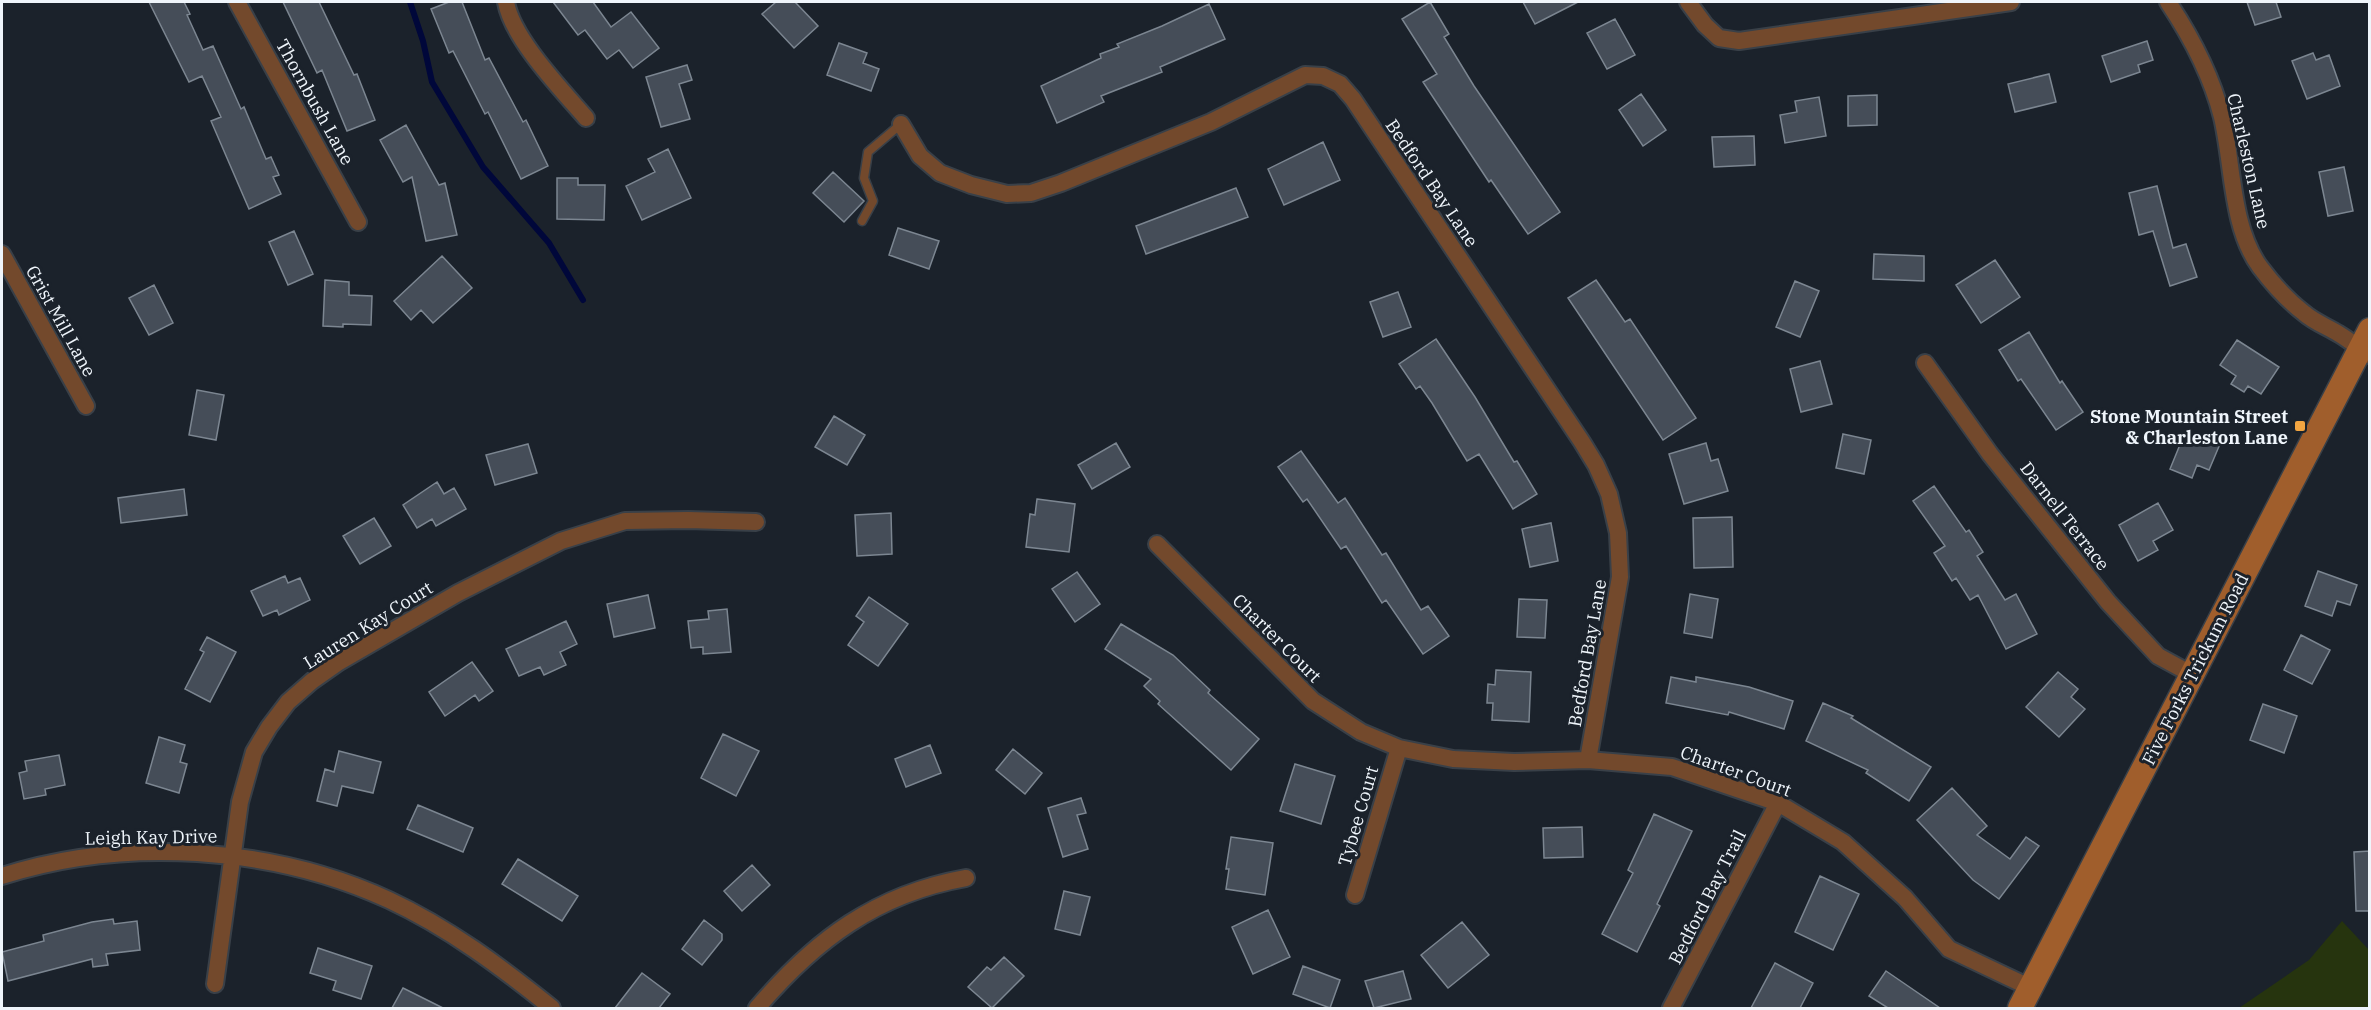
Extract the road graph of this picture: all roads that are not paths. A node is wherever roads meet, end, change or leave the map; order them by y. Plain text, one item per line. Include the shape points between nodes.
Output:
1 (237, 2) edge
2 (506, 2) edge
3 (1688, 2) edge
4 (2011, 2) edge
5 (2168, 2) edge
6 (586, 118) dead end
7 (902, 124) joint
8 (862, 221) dead end
9 (358, 222) dead end
10 (2, 254) edge
11 (2366, 345) edge
12 (1925, 363) dead end
13 (86, 406) dead end
14 (756, 522) dead end
15 (1157, 544) dead end
16 (2193, 675) junction
17 (1399, 748) junction
18 (1588, 760) junction
19 (1778, 803) junction
20 (232, 856) junction
21 (2, 876) edge
22 (966, 878) dead end
23 (1355, 895) dead end
24 (215, 984) dead end
25 (2026, 998) edge
26 (552, 1008) edge
27 (758, 1008) edge
28 (1671, 1008) edge

1 - 9 street, Thornbush Lane
2 - 6 street via 508,17
3 - 4 street via 1719,38 1739,40
5 - 11 street, Charleston Lane via 2190,35 2210,77 2222,118 2237,208 2258,265 2305,314
7 - 8 lane via 868,152 864,178 873,201
7 - 18 street, Bedford Bay Lane via 920,156 940,173 1007,194 1031,193 1211,122 1305,75 1323,76 1340,84 1582,442 1609,494 1618,533 1620,577
10 - 13 street, Grist Mill Lane
11 - 16 main road, Five Forks Trickum Road
12 - 16 street, Darnell Terrace via 1990,454 2108,602 2158,656
14 - 20 street, Lauren Kay Court via 625,522 561,541 458,593 339,662 288,702 254,752 240,802
15 - 17 street, Charter Court via 1313,701 1361,732
16 - 25 main road, Five Forks Trickum Road
17 - 18 street, Charter Court via 1453,759
17 - 23 street, Tybee Court
18 - 19 street, Charter Court via 1672,767
19 - 25 street, Charter Court via 1843,842 1905,898 1949,949
19 - 28 street, Bedford Bay Trail
20 - 21 street, Leigh Kay Drive via 129,854 72,859
20 - 24 street, Lauren Kay Court
20 - 26 street, Leigh Kay Drive via 307,871 389,900 451,933
22 - 27 street via 911,891 838,931 782,979

